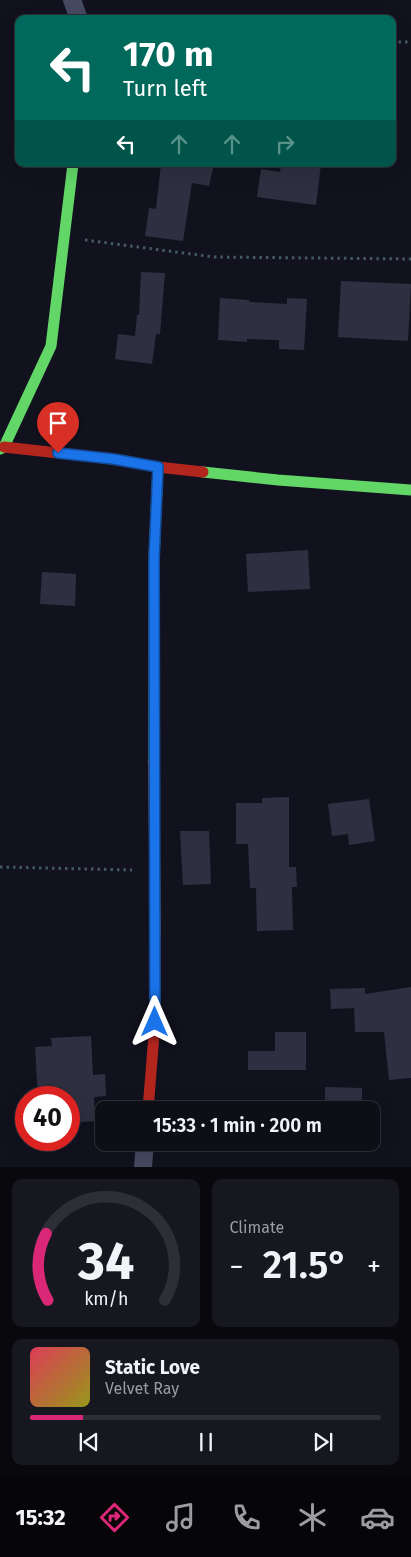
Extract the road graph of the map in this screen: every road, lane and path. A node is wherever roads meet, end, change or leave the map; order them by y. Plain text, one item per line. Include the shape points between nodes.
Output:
1 (72, 0) edge
2 (78, 15) edge
3 (396, 42) edge
4 (411, 42) edge
5 (73, 167) edge
6 (65, 238) junction
7 (411, 259) edge
8 (2, 448) edge
9 (158, 467) junction
10 (411, 490) edge
11 (0, 867) edge
12 (155, 871) junction
13 (149, 1101) edge
14 (144, 1151) edge
15 (143, 1167) edge

1 - 2 street
3 - 4 path
5 - 6 street
6 - 7 path via 214,257
6 - 8 street via 51,346
8 - 9 street via 113,459
9 - 10 street
9 - 12 street via 154,559
11 - 12 path
12 - 13 street via 155,1022
14 - 15 street

